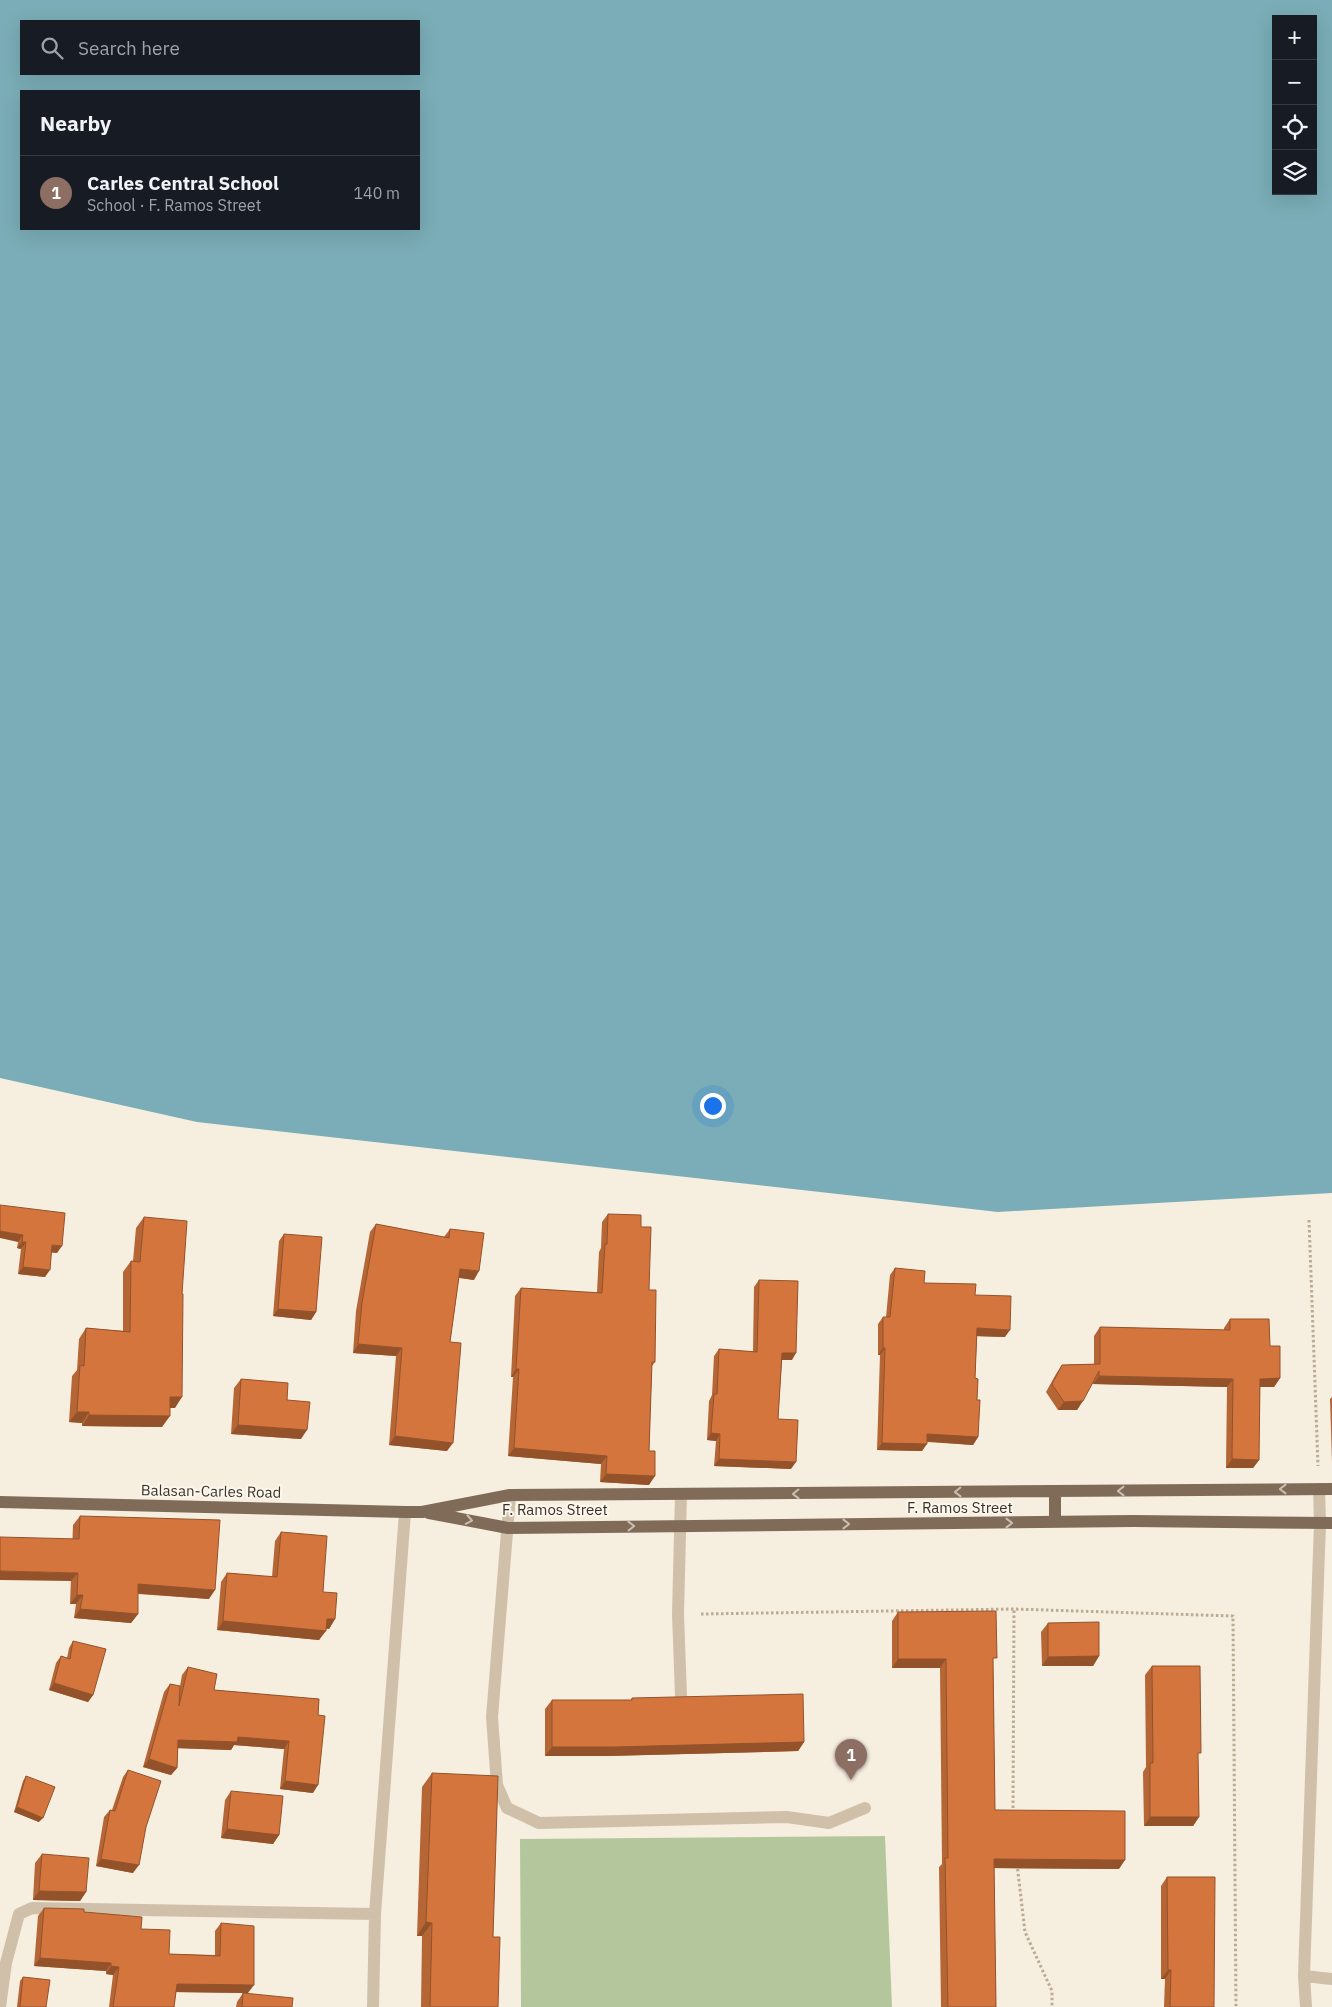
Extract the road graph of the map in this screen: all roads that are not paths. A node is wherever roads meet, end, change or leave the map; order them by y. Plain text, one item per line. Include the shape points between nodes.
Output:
1 (1326, 1489) edge
2 (1055, 1491) junction
3 (681, 1494) junction
4 (510, 1495) junction
5 (0, 1502) edge
6 (405, 1512) junction
7 (422, 1512) junction
8 (1054, 1522) junction
9 (1326, 1523) edge
10 (680, 1525) junction
11 (508, 1528) junction
12 (681, 1696) edge
13 (865, 1808) dead end
14 (375, 1914) junction
15 (1304, 1976) junction
16 (1332, 1979) edge
17 (0, 2007) edge
18 (373, 2007) edge
19 (1306, 2007) edge

1 -> 2 main road, F. Ramos Street
1 - 9 street
2 -> 3 main road, F. Ramos Street
2 - 8 main road
3 - 4 main road, F. Ramos Street
3 - 10 street
4 - 7 main road, F. Ramos Street
4 - 11 street
5 - 6 main road, Balasan-Carles Road
6 - 7 main road, Balasan-Carles Road
6 - 14 street
7 -> 11 main road, F. Ramos Street
8 - 9 main road, F. Ramos Street
10 -> 8 main road, F. Ramos Street
9 - 15 street
11 -> 10 main road, F. Ramos Street
10 - 12 street via 678,1614
11 - 13 street via 492,1718 497,1785 507,1808 539,1823 787,1817 830,1823
14 - 17 street via 32,1908 19,1914 6,1963
14 - 18 street
15 - 16 street
15 - 19 street

